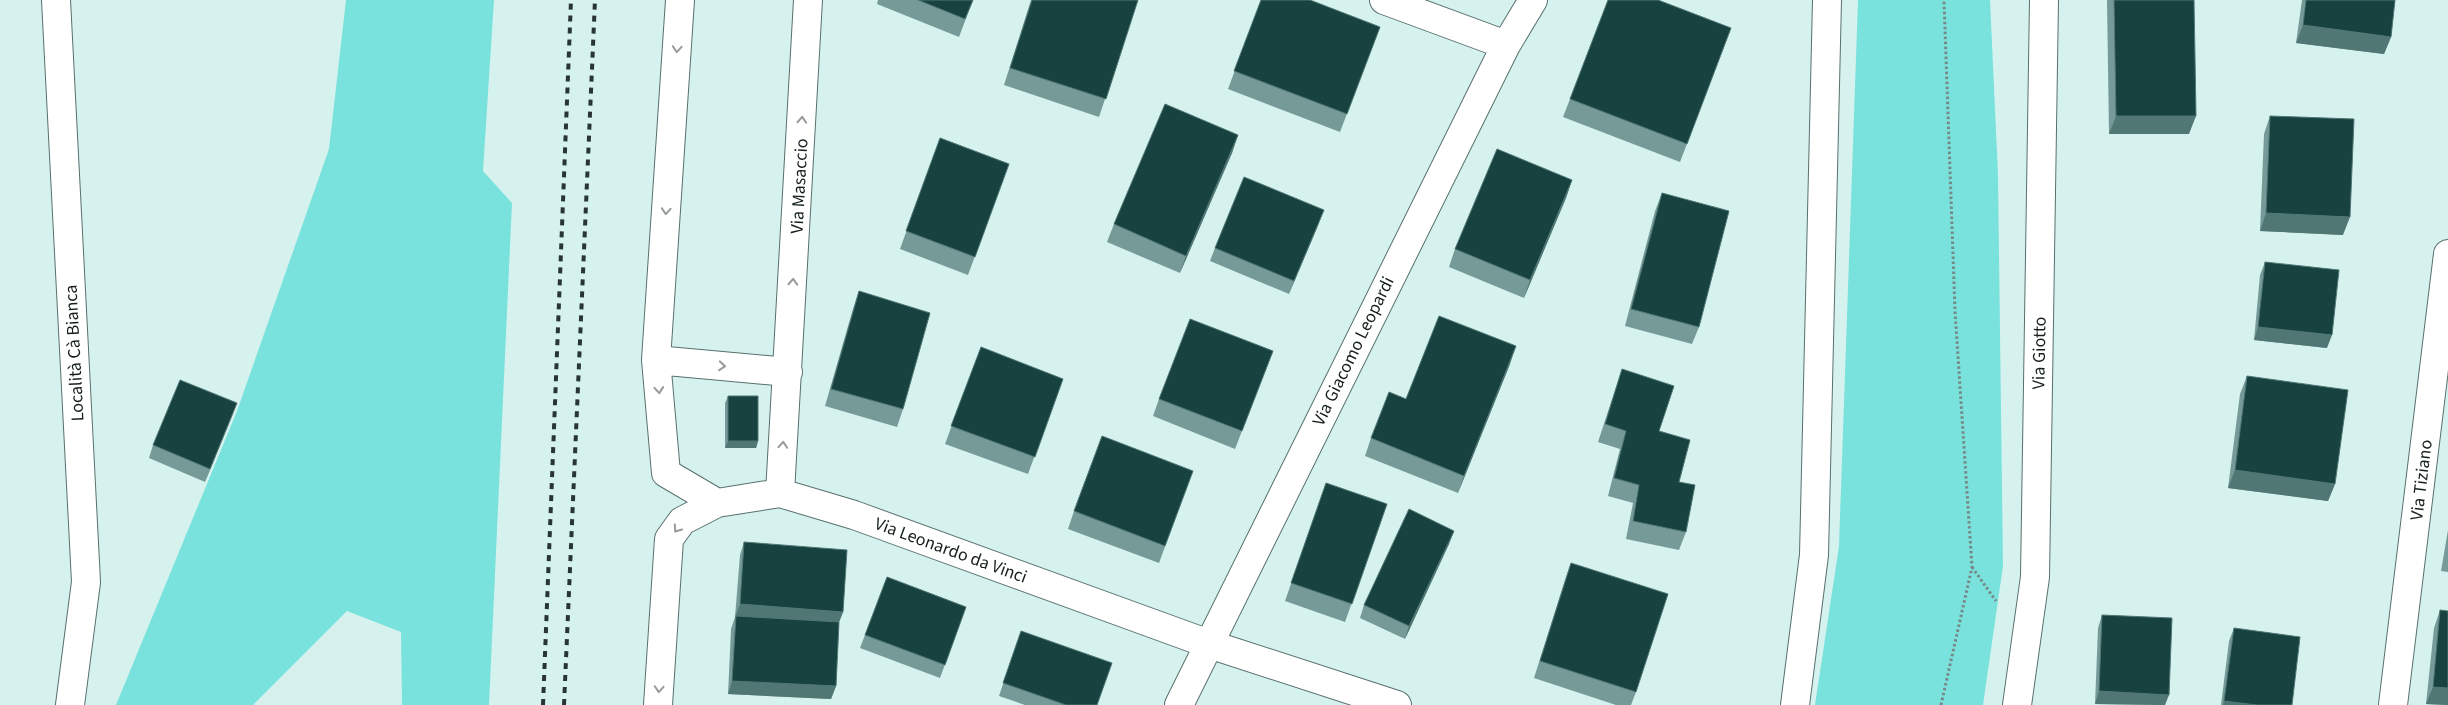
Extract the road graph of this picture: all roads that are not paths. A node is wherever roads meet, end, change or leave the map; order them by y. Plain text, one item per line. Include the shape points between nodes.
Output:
1 (56, 0) edge
2 (680, 0) edge
3 (808, 0) edge
4 (1384, 0) edge
5 (1533, 0) edge
6 (1827, 0) edge
7 (2044, 0) edge
8 (1506, 45) junction
9 (2448, 254) edge
10 (656, 360) junction
11 (788, 372) junction
12 (780, 493) junction
13 (717, 503) junction
14 (1209, 644) junction
15 (70, 705) edge
16 (658, 705) edge
17 (1179, 705) edge
18 (1396, 705) edge
19 (1795, 705) edge
20 (2017, 705) edge
21 (2393, 705) edge

1 - 15 street, Località Cà Bianca via 86,582
2 -> 10 street
11 -> 3 street, Via Masaccio
4 - 8 street
5 - 8 street, Via Giacomo Leopardi
6 - 19 street via 1814,555
7 - 20 street, Via Giotto via 2035,577
8 - 14 street, Via Giacomo Leopardi
9 - 21 street, Via Tiziano
10 -> 11 street
10 -> 13 street via 666,473
12 -> 11 street, Via Masaccio
12 - 13 street, Via Leonardo da Vinci
12 - 14 street, Via Leonardo da Vinci via 854,515
13 -> 16 street, Via Leonardo da Vinci via 682,521 669,539
14 - 17 street, Via Giacomo Leopardi
14 - 18 street, Via Leonardo da Vinci

